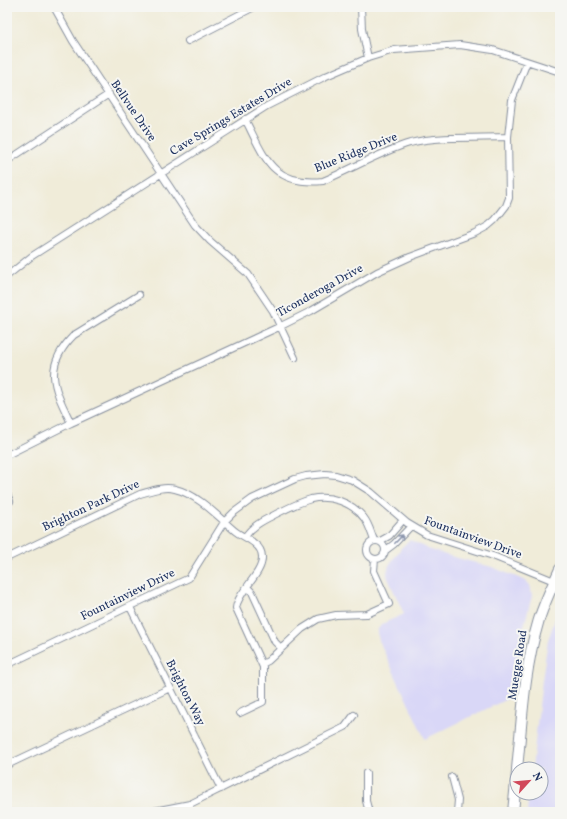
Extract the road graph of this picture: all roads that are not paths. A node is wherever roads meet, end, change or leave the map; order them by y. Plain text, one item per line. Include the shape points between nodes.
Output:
1 (54, 7) edge
2 (254, 7) edge
3 (361, 7) edge
4 (188, 41) dead end
5 (368, 58) junction
6 (527, 62) junction
7 (560, 72) edge
8 (109, 94) junction
9 (245, 119) junction
10 (508, 137) junction
11 (7, 161) edge
12 (161, 173) junction
13 (7, 276) edge
14 (139, 295) dead end
15 (281, 326) junction
16 (295, 358) dead end
17 (71, 423) junction
18 (7, 455) edge
19 (7, 494) edge
20 (10, 501) dead end
21 (403, 520) junction
22 (224, 522) junction
23 (410, 526) junction
24 (245, 537) junction
25 (377, 541) junction
26 (386, 550) junction
27 (7, 558) edge
28 (375, 559) junction
29 (560, 569) edge
30 (554, 581) junction
31 (247, 587) junction
32 (130, 607) junction
33 (281, 648) junction
34 (262, 664) junction
35 (7, 665) edge
36 (170, 688) junction
37 (240, 713) dead end
38 (354, 715) dead end
39 (518, 761) edge
40 (7, 765) edge
41 (366, 773) dead end
42 (452, 777) dead end
43 (221, 789) junction
44 (514, 801) edge
45 (149, 812) edge
46 (369, 812) edge
47 (457, 812) edge
48 (513, 812) edge

1 - 8 street, Bellvue Drive
2 - 4 street
3 - 5 street via 362,29
5 - 6 street, Cave Springs Estates Drive via 394,50 460,45 493,50
5 - 9 street, Cave Springs Estates Drive via 299,88
6 - 7 street, Cave Springs Estates Drive
6 - 10 street, Ticonderoga Drive via 512,100
8 - 11 street
8 - 12 street, Bellvue Drive
9 - 10 street, Blue Ridge Drive via 270,164 282,175 304,182 323,181 391,150 422,141
9 - 12 street, Cave Springs Estates Drive
10 - 15 street, Ticonderoga Drive via 509,198 506,206 488,226 476,234 410,257 377,272 312,311
12 - 13 street, Cave Springs Estates Drive via 32,256
12 - 15 street, Bellvue Drive via 195,225 248,274
14 - 17 street via 74,335 58,354 54,370 55,387
15 - 16 street, Bellvue Drive
15 - 17 street, Ticonderoga Drive
17 - 18 street, Ticonderoga Drive
19 - 20 street
21 - 22 street, Fountainview Drive via 361,485 343,477 325,474 306,476 277,487 244,504
21 - 23 street, Fountainview Drive
21 - 25 street via 389,536
22 - 24 street, Brighton Park Drive
22 - 27 street, Brighton Park Drive via 189,494 161,488 140,494
22 - 32 street, Fountainview Drive via 188,578
26 -> 23 street
23 - 30 street, Fountainview Drive via 427,535 492,556
24 - 25 street via 253,527 282,511 305,501 325,498 343,502 358,512
24 - 31 street, Brighton Park Drive via 258,548 262,558 261,565
25 - 26 street via 385,546
25 - 28 street via 370,543 367,549 369,555
26 - 28 street via 383,556
28 - 33 street via 374,571 389,604 367,614 336,615 318,619
29 - 30 main road, Muegge Road
30 - 39 main road, Muegge Road via 534,640
31 - 33 street via 252,592 275,642
31 - 34 street, Brighton Park Drive via 236,608
32 - 35 street, Fountainview Drive
32 - 36 street, Brighton Way
33 - 34 street
34 - 37 street via 263,702
36 - 40 street
36 - 43 street, Brighton Way
38 - 43 street via 345,727
41 - 46 street via 366,801
42 - 47 street via 458,800
43 - 45 street via 190,804
44 - 48 main road, Muegge Road

